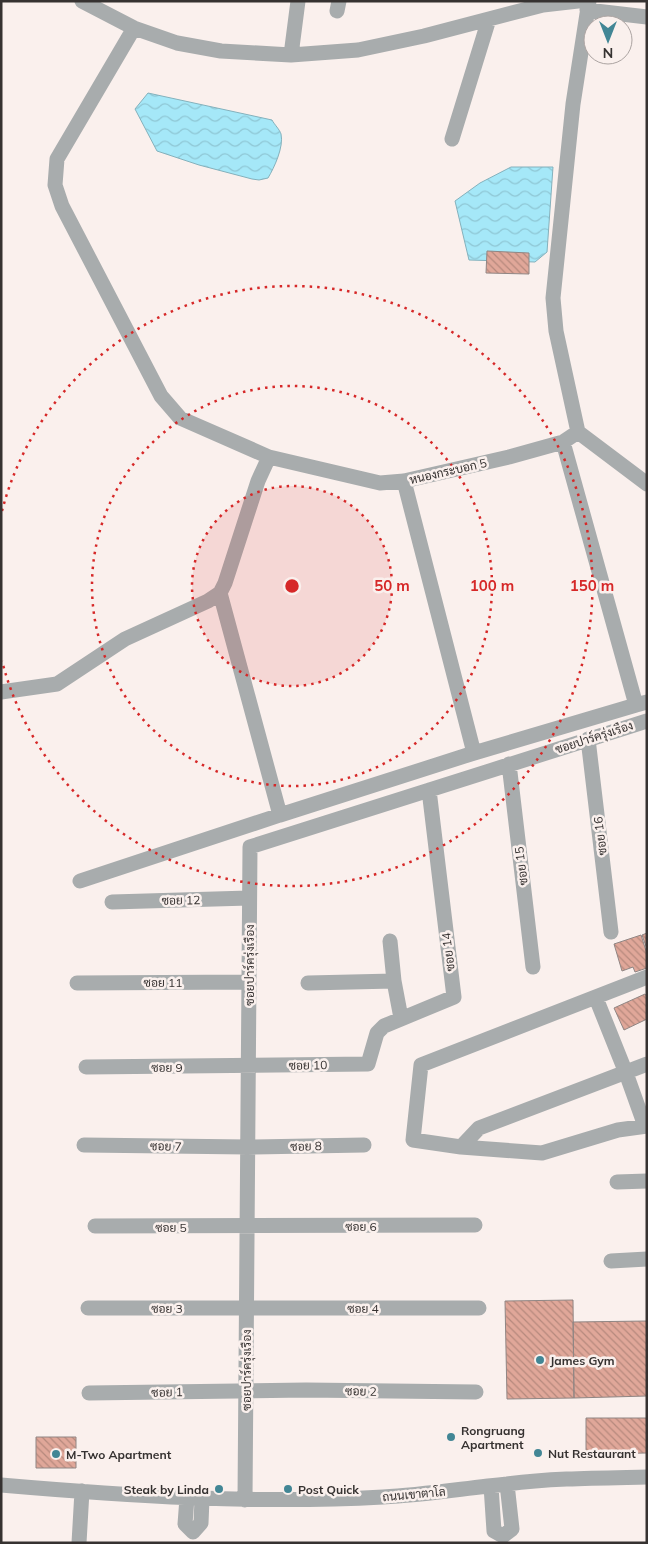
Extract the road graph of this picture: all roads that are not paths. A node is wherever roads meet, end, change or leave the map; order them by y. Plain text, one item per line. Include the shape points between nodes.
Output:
1 (82, 1) edge
2 (298, 1) edge
3 (544, 3) edge
4 (585, 4) edge
5 (647, 17) edge
6 (489, 19) junction
7 (134, 28) junction
8 (291, 54) junction
9 (452, 139) dead end
10 (578, 432) junction
11 (563, 442) junction
12 (269, 457) junction
13 (404, 482) junction
14 (647, 484) edge
15 (220, 593) junction
16 (1, 692) edge
17 (641, 703) edge
18 (647, 721) edge
19 (588, 739) junction
20 (474, 753) junction
21 (510, 764) junction
22 (429, 790) junction
23 (280, 815) junction
24 (80, 881) dead end
25 (249, 898) junction
26 (112, 902) dead end
27 (611, 932) dead end
28 (390, 941) dead end
29 (533, 967) dead end
30 (647, 977) edge
31 (394, 981) junction
32 (249, 982) junction
33 (77, 983) dead end
34 (308, 983) dead end
35 (596, 998) junction
36 (401, 1018) junction
37 (368, 1064) joint
38 (647, 1064) edge
39 (248, 1067) junction
40 (86, 1068) dead end
41 (626, 1073) junction
42 (646, 1126) edge
43 (84, 1145) dead end
44 (364, 1145) dead end
45 (248, 1147) junction
46 (461, 1147) junction
47 (647, 1181) edge
48 (618, 1182) dead end
49 (95, 1226) dead end
50 (475, 1226) dead end
51 (247, 1227) junction
52 (647, 1259) edge
53 (611, 1261) dead end
54 (88, 1308) dead end
55 (247, 1308) junction
56 (479, 1308) dead end
57 (246, 1391) junction
58 (476, 1392) dead end
59 (89, 1393) dead end
60 (647, 1477) edge
61 (507, 1484) junction
62 (1, 1485) edge
63 (491, 1486) junction
64 (82, 1491) junction
65 (194, 1499) junction
66 (245, 1500) junction
67 (193, 1537) edge
68 (503, 1539) edge
69 (79, 1543) edge

1 - 7 street
2 - 8 street
3 - 4 street
3 - 6 street
4 - 5 street
4 - 10 street via 553,298 556,332
6 - 8 street via 358,50
6 - 9 street
7 - 8 street via 177,43 221,51
7 - 12 street, หนองกระบอก 5 via 57,159 55,185 62,206 165,402 180,418
10 - 11 street, หนองกระบอก 5
10 - 14 street
11 - 13 street, หนองกระบอก 5
11 - 17 street
12 - 13 street, หนองกระบอก 5 via 380,483
12 - 15 street
13 - 20 street
15 - 16 street via 125,638 57,684
15 - 23 street
17 - 20 street
18 - 19 street, ซอยปาร์ครุ่งเรือง
19 - 21 street, ซอยปาร์ครุ่งเรือง
19 - 27 street, ซอย 16
20 - 23 street
21 - 22 street, ซอยปาร์ครุ่งเรือง
21 - 29 street, ซอย 15
22 - 25 street, ซอยปาร์ครุ่งเรือง via 250,847
22 - 36 street, ซอย 14 via 454,997
23 - 24 street
25 - 26 street, ซอย 12
25 - 32 street, ซอยปาร์ครุ่งเรือง
28 - 31 street
30 - 35 street
31 - 34 street
31 - 36 street
32 - 33 street, ซอย 11
32 - 39 street, ซอยปาร์ครุ่งเรือง
35 - 41 street
35 - 46 street via 421,1066 413,1140
36 - 37 street, ซอย 14 via 377,1033
37 - 39 street, ซอย 10
38 - 41 street
39 - 40 street, ซอย 9
39 - 45 street, ซอยปาร์ครุ่งเรือง
41 - 42 street
41 - 46 street via 480,1128
42 - 46 street via 618,1130 542,1153
43 - 45 street, ซอย 7
44 - 45 street, ซอย 8
45 - 51 street, ซอยปาร์ครุ่งเรือง
47 - 48 street
49 - 51 street, ซอย 5
50 - 51 street, ซอย 6
51 - 55 street, ซอยปาร์ครุ่งเรือง
52 - 53 street
54 - 55 street, ซอย 3
55 - 56 street, ซอย 4
55 - 57 street, ซอยปาร์ครุ่งเรือง
57 - 58 street, ซอย 2
57 - 59 street, ซอย 1
57 - 66 street, ซอยปาร์ครุ่งเรือง
60 - 61 street, ถนนเขาตาโล via 576,1478
61 - 63 street, ถนนเขาตาโล
61 - 68 street via 512,1528
62 - 64 street, ถนนเขาตาโล
63 - 66 street, ถนนเขาตาโล via 384,1497
63 - 68 street via 494,1531
64 - 65 street, ถนนเขาตาโล
64 - 69 street
65 - 66 street, ถนนเขาตาโล
65 - 67 street via 185,1524

